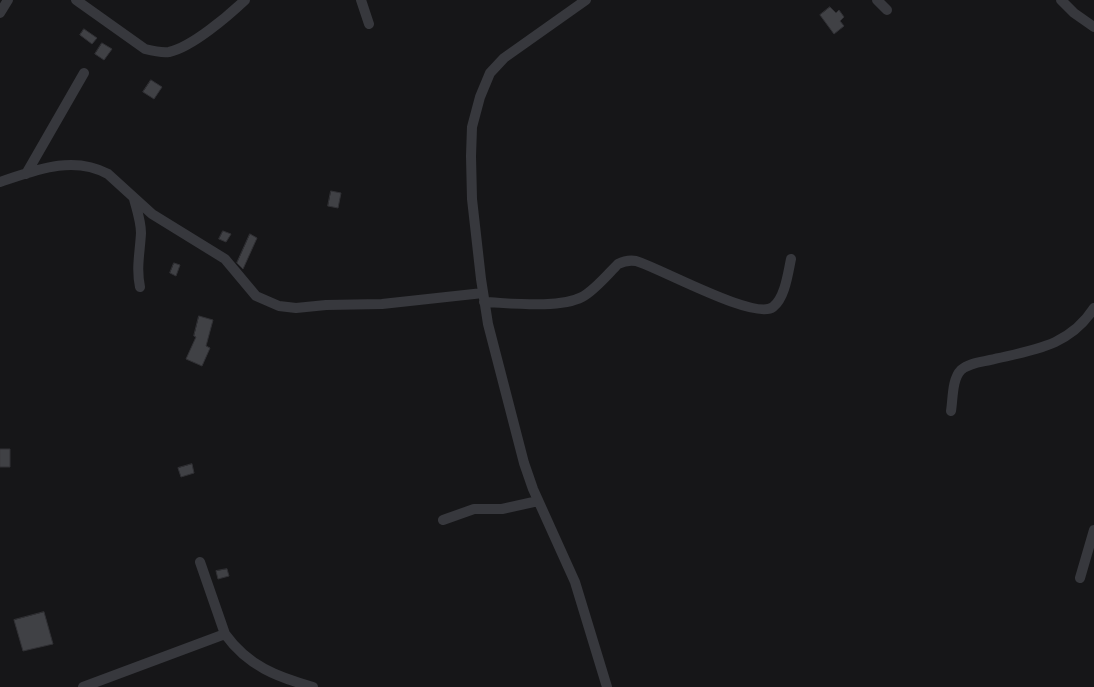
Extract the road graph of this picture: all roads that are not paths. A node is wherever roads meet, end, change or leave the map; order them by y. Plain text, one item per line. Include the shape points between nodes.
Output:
1 (8, 0) edge
2 (76, 0) edge
3 (245, 0) edge
4 (362, 0) edge
5 (586, 0) edge
6 (877, 0) edge
7 (1061, 0) edge
8 (887, 10) dead end
9 (0, 13) edge
10 (369, 24) dead end
11 (1094, 27) edge
12 (84, 73) dead end
13 (26, 174) junction
14 (0, 182) edge
15 (134, 199) junction
16 (791, 259) dead end
17 (140, 286) dead end
18 (484, 298) junction
19 (1094, 308) edge
20 (951, 411) dead end
21 (538, 501) junction
22 (444, 520) dead end
23 (1094, 530) edge
24 (200, 562) dead end
25 (1080, 578) dead end
26 (225, 634) junction
27 (83, 687) edge
28 (314, 687) edge
29 (607, 687) edge

1 - 9 street
2 - 3 street via 145,49 158,52 180,49 216,25
4 - 10 street
5 - 18 street via 504,58 490,73 480,97 472,127 471,156 472,199
6 - 8 street
7 - 11 street
12 - 13 street
13 - 14 street
13 - 15 street via 53,166 83,165 108,174
15 - 17 street via 141,233 137,261
15 - 18 street via 152,214 225,259 256,296 279,306 296,308
16 - 18 street via 778,302 772,308 764,310 751,308 635,261 618,264 584,297 572,302 538,304
18 - 21 street via 488,324 524,463
19 - 20 street via 1078,328 1064,339 1032,350 972,364 961,370 955,386
21 - 22 street via 502,509 474,509
21 - 29 street via 575,582
23 - 25 street
24 - 26 street
26 - 27 street
26 - 28 street via 232,644 267,672

